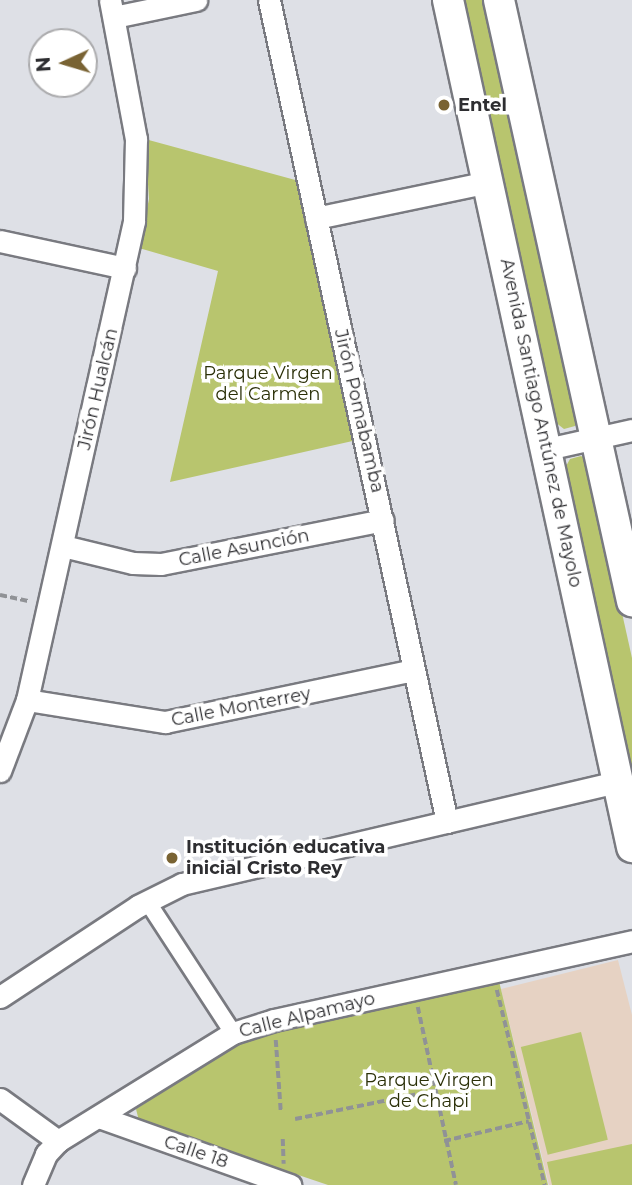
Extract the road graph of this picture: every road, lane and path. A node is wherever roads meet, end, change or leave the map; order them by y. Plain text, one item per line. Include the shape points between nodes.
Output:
1 (196, 0) edge
2 (269, 0) edge
3 (448, 0) edge
4 (499, 0) edge
5 (112, 9) edge
6 (488, 182) junction
7 (316, 218) junction
8 (0, 241) edge
9 (125, 268) junction
10 (632, 430) edge
11 (596, 438) junction
12 (547, 449) junction
13 (383, 520) junction
14 (63, 546) junction
15 (0, 595) edge
16 (632, 601) edge
17 (48, 605) junction
18 (414, 670) junction
19 (27, 700) junction
20 (0, 771) edge
21 (618, 782) junction
22 (447, 822) junction
23 (632, 847) edge
24 (146, 901) junction
25 (632, 941) edge
26 (493, 971) junction
27 (415, 988) junction
28 (0, 997) edge
29 (274, 1020) junction
30 (233, 1033) junction
31 (433, 1091) junction
32 (0, 1099) edge
33 (281, 1111) dead end
34 (102, 1118) junction
35 (295, 1119) dead end
36 (529, 1121) junction
37 (58, 1141) junction
38 (444, 1141) junction
39 (33, 1185) edge
40 (290, 1185) edge
41 (456, 1185) edge
42 (545, 1185) edge

1 - 5 street
2 - 7 street, Jirón Pomabamba
3 - 6 main road, Avenida Santiago Antúnez de Mayolo
4 - 11 main road
5 - 9 street, Jirón Hualcán via 138,169
6 - 7 street
6 - 12 main road, Avenida Santiago Antúnez de Mayolo
7 - 13 street, Jirón Pomabamba
8 - 9 street
9 - 14 street, Jirón Hualcán
10 - 11 street
11 - 12 street
11 - 16 main road
12 - 21 main road, Avenida Santiago Antúnez de Mayolo
13 - 14 street, Calle Asunción via 160,564 133,563
13 - 18 street, Jirón Pomabamba
14 - 17 street, Jirón Hualcán
15 - 17 path
17 - 19 street, Jirón Hualcán
18 - 19 street, Calle Monterrey via 165,722
18 - 22 street, Jirón Pomabamba
19 - 20 street, Jirón Hualcán
21 - 22 street
21 - 23 main road, Avenida Santiago Antúnez de Mayolo
22 - 24 street via 207,876
24 - 28 street
24 - 30 street
25 - 26 street, Calle Alpamayo
26 - 27 street, Calle Alpamayo
26 - 36 path
27 - 29 street, Calle Alpamayo
27 - 31 path
29 - 30 street, Calle Alpamayo
29 - 33 path
30 - 34 street, Calle Alpamayo
31 - 35 path
31 - 38 path
32 - 37 street
34 - 37 street, Calle Alpamayo
34 - 40 street, Calle 18
36 - 38 path
36 - 42 path
37 - 39 street, Calle Alpamayo via 46,1154
38 - 41 path

